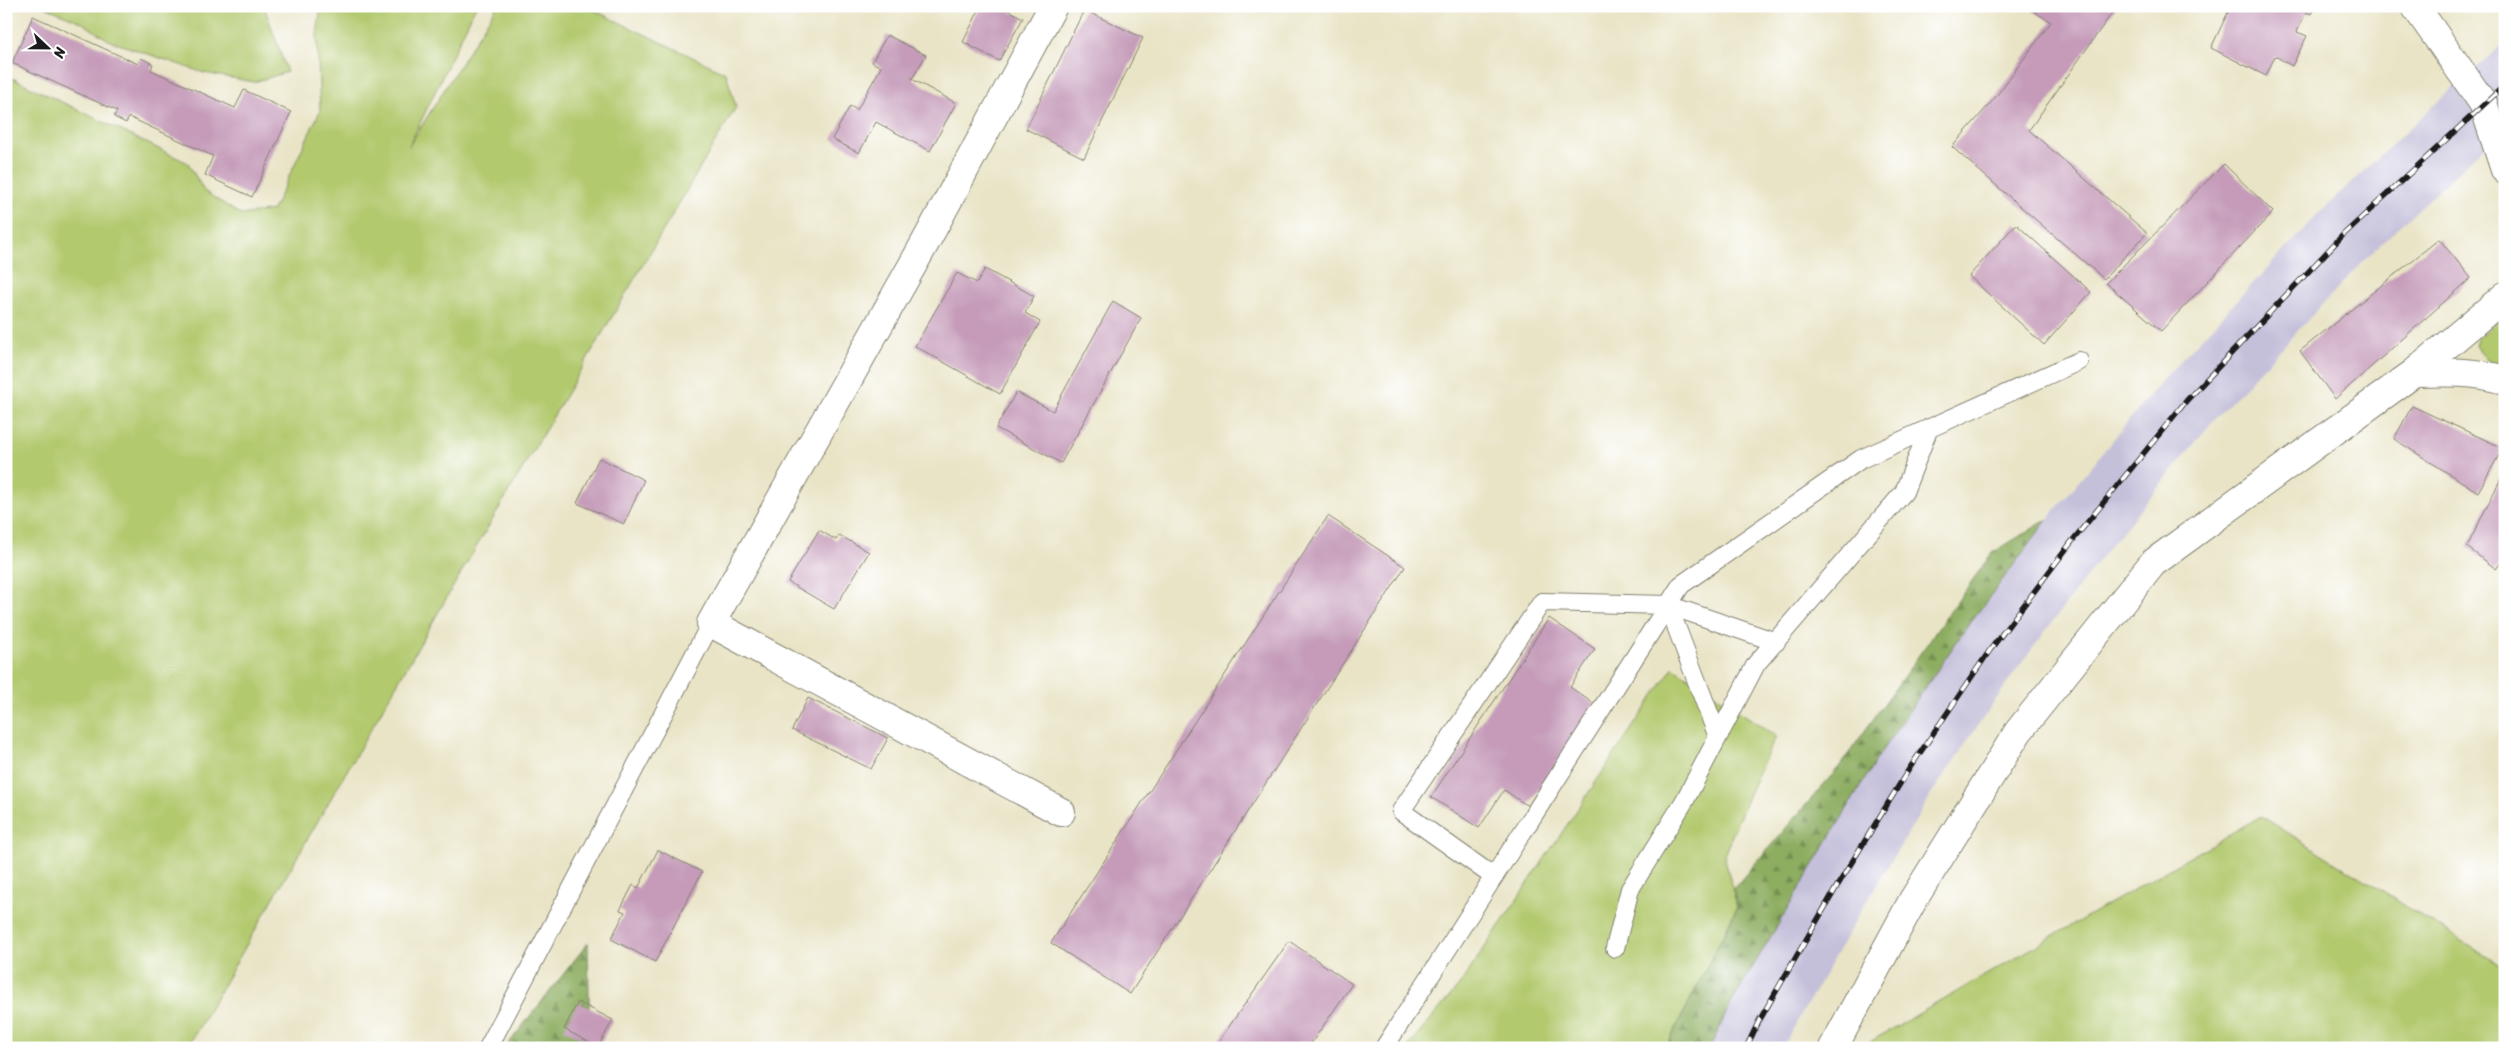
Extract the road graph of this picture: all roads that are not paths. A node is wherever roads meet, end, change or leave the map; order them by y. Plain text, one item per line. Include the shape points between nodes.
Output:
1 (1053, 6) edge
2 (2415, 6) edge
3 (2505, 170) edge
4 (2505, 296) edge
5 (2079, 360) dead end
6 (2414, 373) junction
7 (2505, 380) edge
8 (1929, 428) junction
9 (1668, 606) junction
10 (711, 623) junction
11 (1776, 642) junction
12 (1718, 737) junction
13 (1061, 812) dead end
14 (1494, 877) junction
15 (1615, 948) dead end
16 (488, 1048) edge
17 (1384, 1048) edge
18 (1833, 1048) edge

1 - 10 street
2 - 3 street via 2483,103
4 - 6 street
5 - 8 lane
6 - 7 street via 2455,372
6 - 18 street via 2153,563 2018,732 1913,900
8 - 9 lane via 1861,459 1681,584
8 - 11 lane via 1904,492
9 - 11 lane
9 - 12 lane
9 - 14 lane
9 - 14 lane via 1542,602 1401,811
10 - 13 street
10 - 16 lane
11 - 12 lane via 1756,664
12 - 15 lane via 1685,800 1630,889
14 - 17 lane

